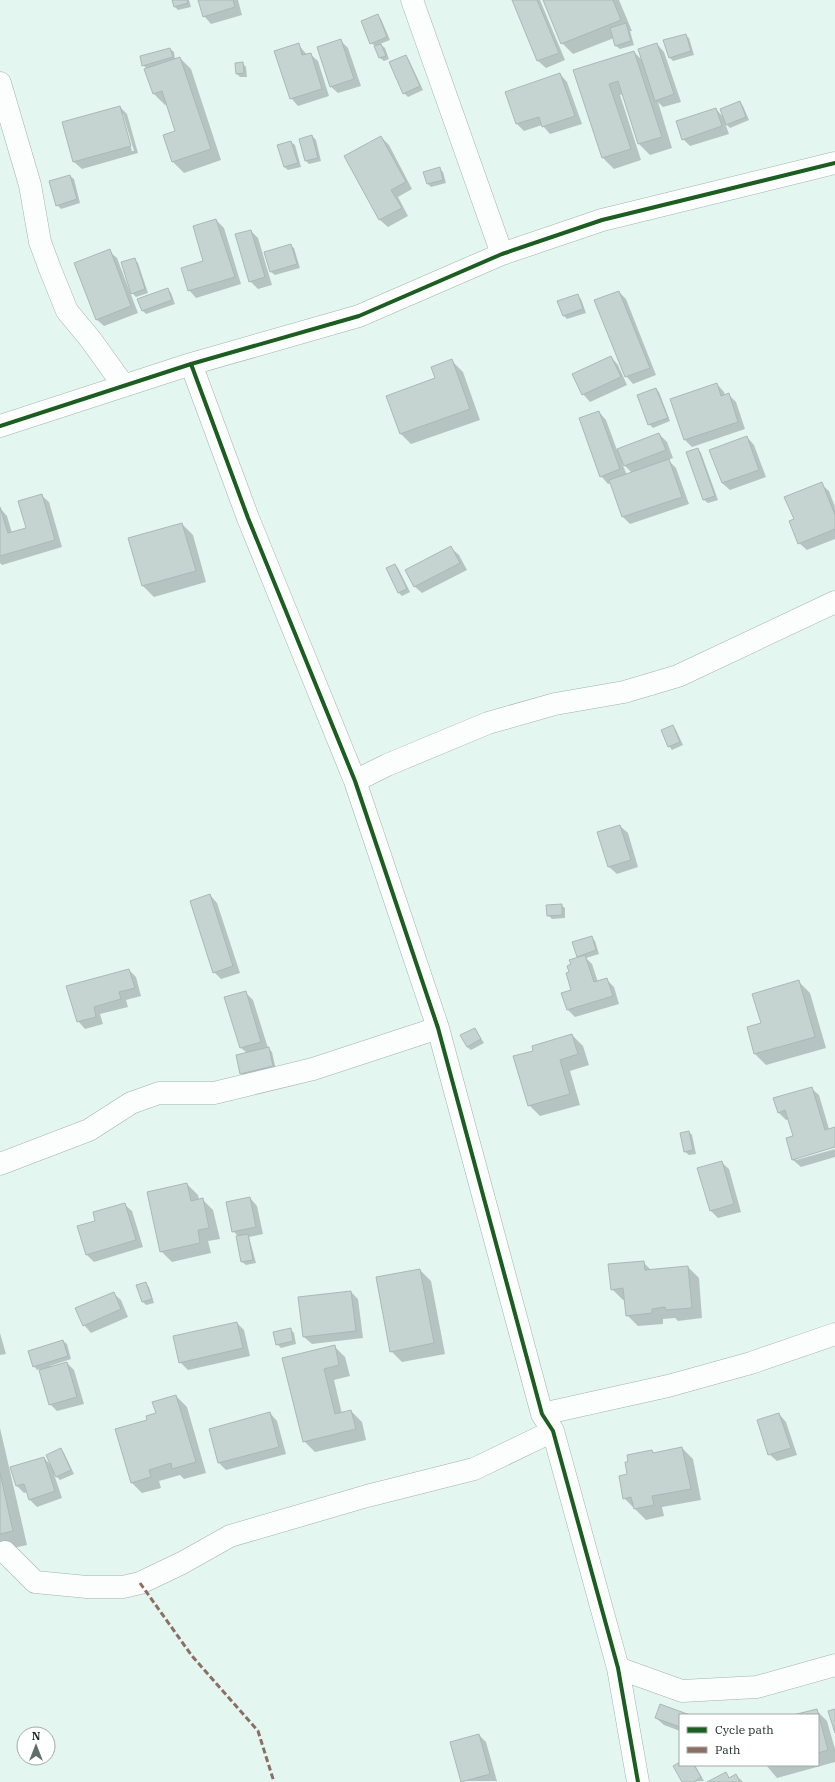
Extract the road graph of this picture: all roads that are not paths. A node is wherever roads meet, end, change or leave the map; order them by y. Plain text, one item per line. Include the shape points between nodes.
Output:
1 (412, 0) edge
2 (0, 83) edge
3 (835, 163) edge
4 (502, 254) junction
5 (191, 364) junction
6 (124, 386) junction
7 (0, 426) edge
8 (835, 602) edge
9 (355, 781) junction
10 (438, 1028) junction
11 (0, 1164) edge
12 (835, 1334) edge
13 (548, 1423) junction
14 (6, 1552) dead end
15 (835, 1665) edge
16 (618, 1668) junction
17 (638, 1782) edge

1 - 4 street
2 - 6 street via 30,185 40,242 67,311 92,340
3 - 4 street via 602,220
4 - 5 street via 359,316
5 - 6 street
5 - 9 street via 248,518
6 - 7 street
8 - 9 street via 678,676 624,692 555,704 488,723
9 - 10 street
10 - 11 street via 313,1069 214,1093 159,1093 130,1103 89,1130
10 - 13 street
12 - 13 street via 751,1363
13 - 14 street via 474,1469 367,1496 230,1536 147,1580 123,1587 87,1587 35,1582
13 - 16 street
15 - 16 street via 757,1687 682,1691
16 - 17 street

